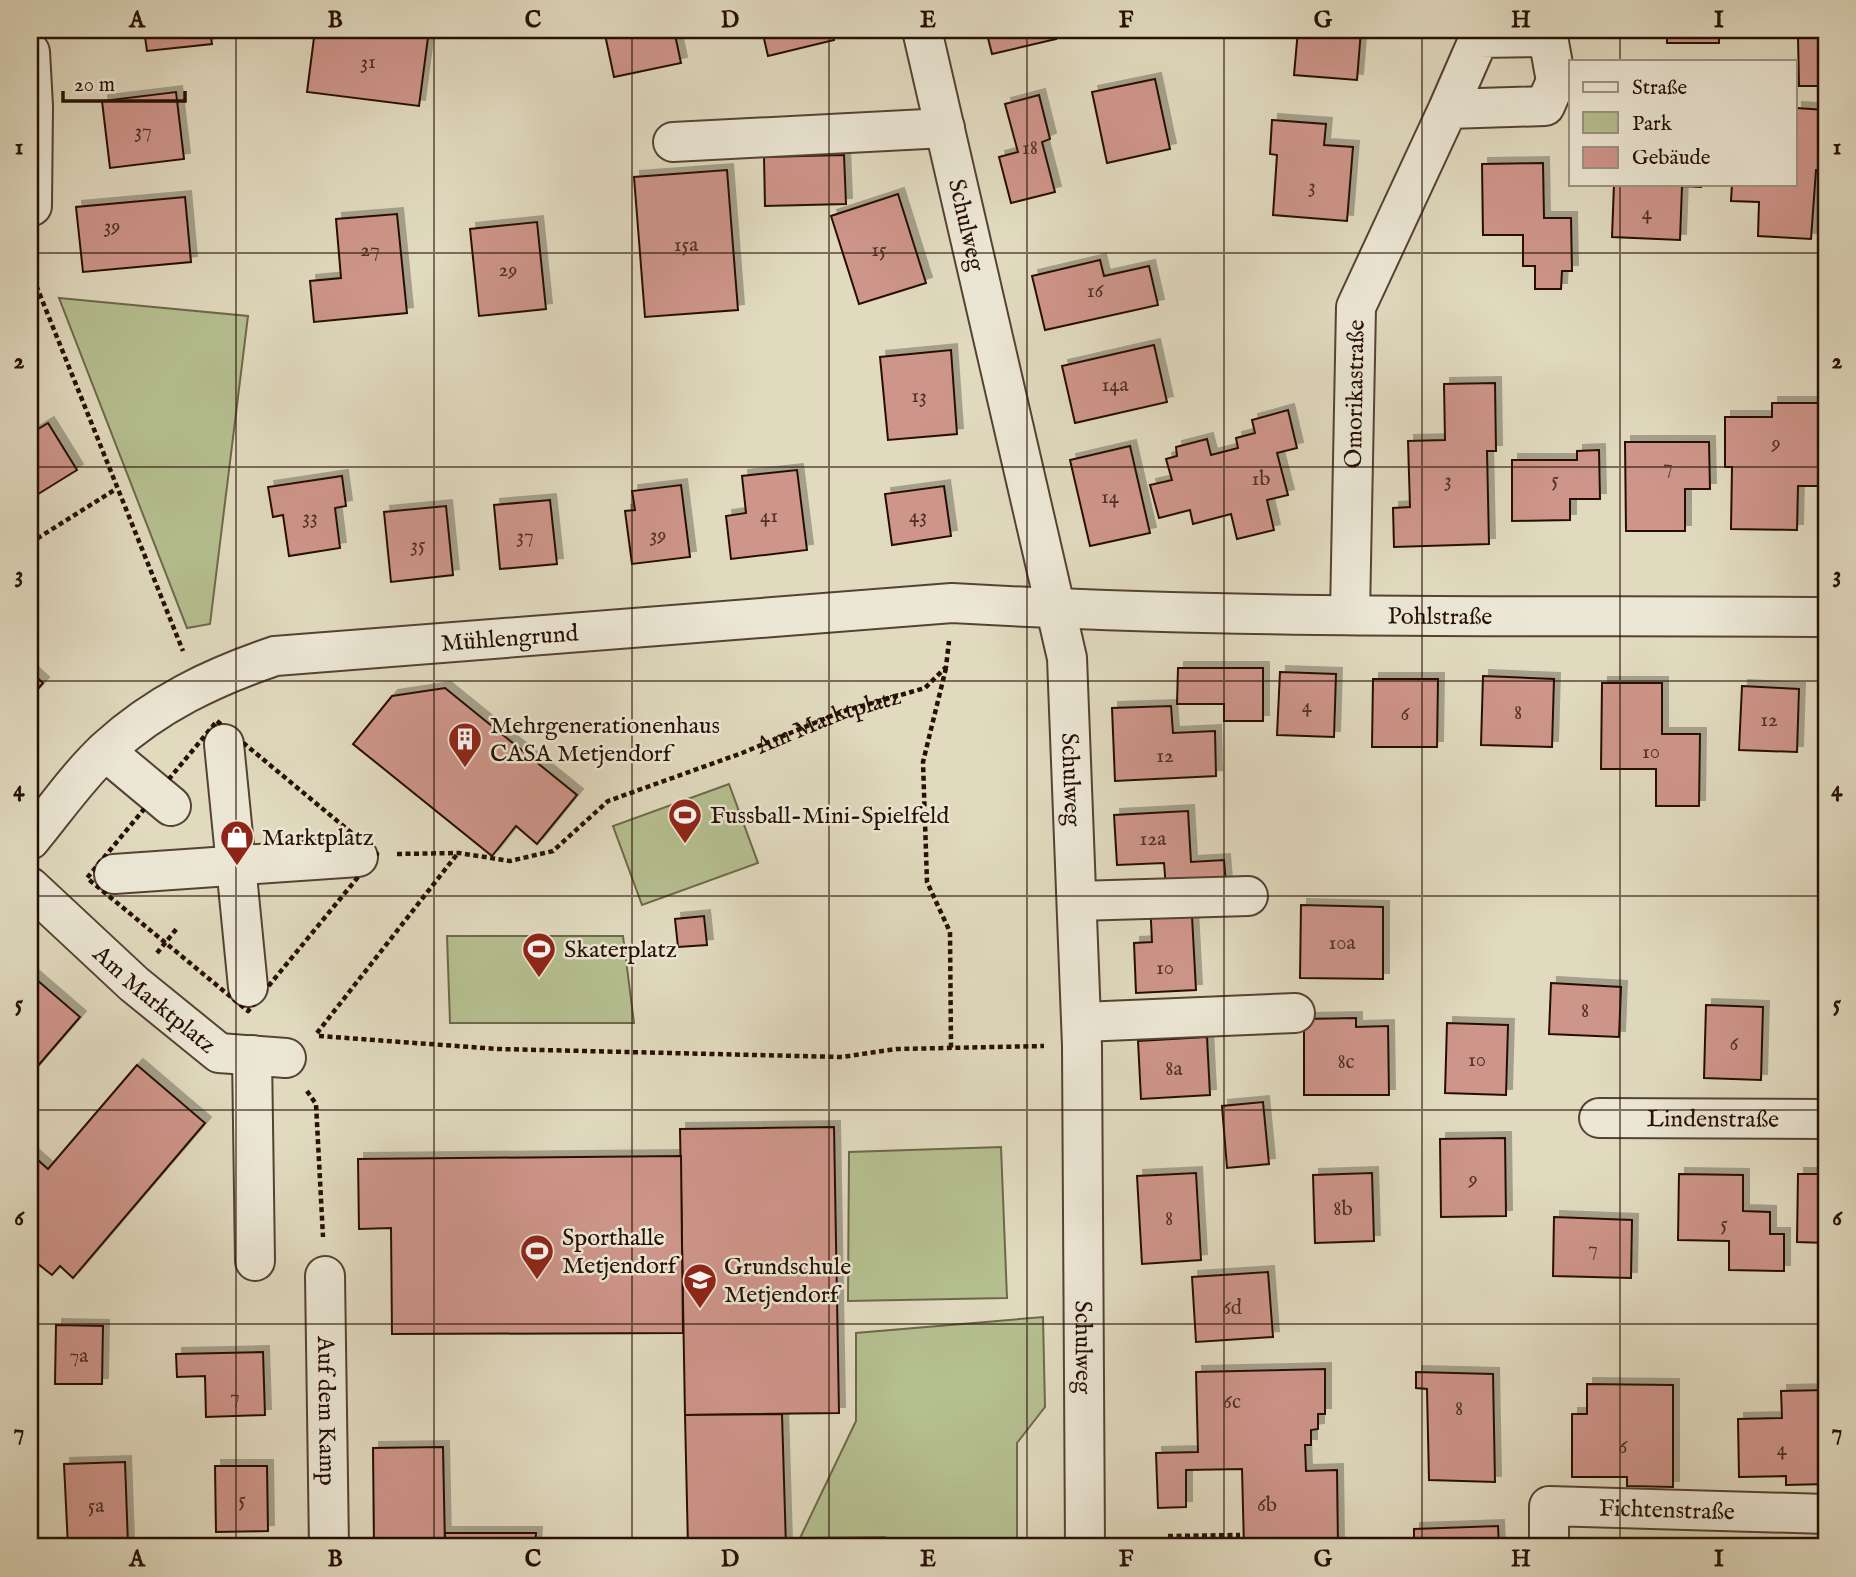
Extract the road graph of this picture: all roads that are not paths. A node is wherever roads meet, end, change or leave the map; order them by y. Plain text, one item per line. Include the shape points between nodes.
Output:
1 (922, 30) edge
2 (30, 52) edge
3 (1448, 109) dead end
4 (945, 128) junction
5 (673, 142) dead end
6 (32, 206) dead end
7 (1055, 609) junction
8 (1350, 614) junction
9 (1826, 617) edge
10 (224, 744) dead end
11 (105, 751) junction
12 (171, 806) dead end
13 (30, 840) edge
14 (358, 857) road end
15 (237, 867) junction
16 (114, 874) dead end
17 (30, 887) edge
18 (1248, 896) dead end
19 (1077, 901) junction
20 (1295, 1013) dead end
21 (268, 1028) junction
22 (1082, 1034) junction
23 (1599, 1118) dead end
24 (1826, 1119) edge
25 (255, 1261) dead end
26 (325, 1276) road end
27 (1826, 1514) edge
28 (329, 1547) edge
29 (1085, 1547) edge
30 (1549, 1547) edge

1 - 4 street, Schulweg
2 - 6 street
3 - 8 street, Omorikastraße via 1356,307
4 - 5 street
4 - 7 street, Schulweg
7 - 8 street, Pohlstraße
7 - 11 street, Mühlengrund via 952,603 275,656 219,675 145,717
7 - 19 street, Schulweg via 1067,658
8 - 9 street, Pohlstraße
10 - 15 street
11 - 12 street
11 - 13 street, Mühlengrund
14 - 15 street
15 - 16 street
15 - 21 street
17 - 21 street, Am Marktplatz via 134,984 219,1053
18 - 19 street
19 - 22 street, Schulweg
20 - 22 street
21 - 25 street
22 - 29 street, Schulweg
23 - 24 street, Lindenstraße
26 - 28 street, Auf dem Kamp
27 - 30 street, Fichtenstraße via 1549,1506

